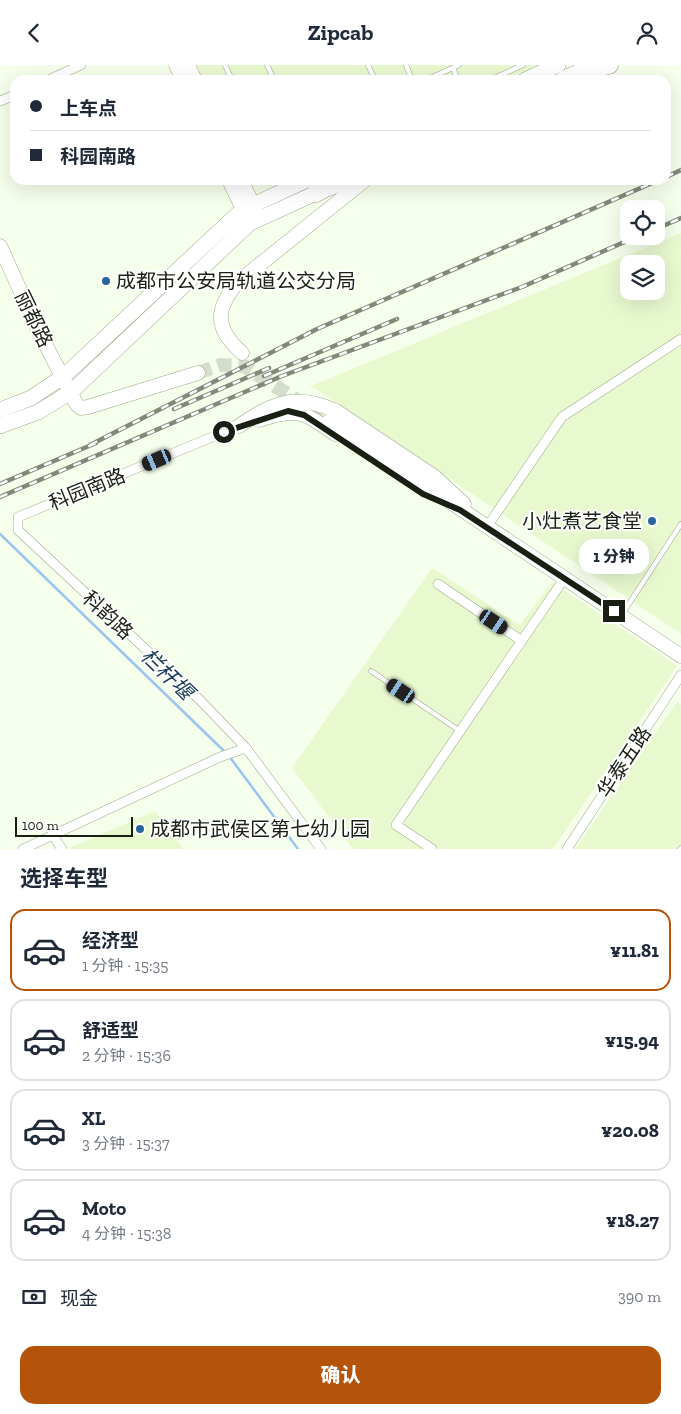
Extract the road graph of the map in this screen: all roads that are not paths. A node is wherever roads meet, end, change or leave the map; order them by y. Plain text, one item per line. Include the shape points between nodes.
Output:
1 (81, 65) edge
2 (460, 65) edge
3 (524, 65) edge
4 (558, 65) edge
5 (609, 65) edge
6 (618, 65) edge
7 (453, 68) junction
8 (59, 75) edge
9 (437, 75) edge
10 (456, 75) edge
11 (501, 75) edge
12 (536, 75) edge
13 (576, 75) edge
14 (596, 75) edge
15 (232, 185) edge
16 (242, 185) edge
17 (359, 185) edge
18 (311, 187) edge
19 (251, 214) junction
20 (0, 246) edge
21 (681, 339) edge
22 (242, 353) dead end
23 (198, 373) tunnel mouth
24 (64, 376) junction
25 (71, 392) junction
26 (0, 411) edge
27 (331, 419) junction
28 (0, 426) edge
29 (239, 426) junction
30 (462, 507) junction
31 (18, 517) joint
32 (491, 521) junction
33 (681, 524) edge
34 (564, 579) junction
35 (438, 584) dead end
36 (625, 610) junction
37 (522, 641) junction
38 (681, 647) edge
39 (681, 656) edge
40 (372, 671) dead end
41 (681, 675) edge
42 (460, 731) junction
43 (242, 749) junction
44 (52, 834) junction
45 (23, 849) edge
46 (62, 849) edge
47 (320, 849) edge
48 (432, 849) edge
49 (567, 849) edge

1 - 8 street
2 - 7 lane
3 - 11 lane
4 - 12 main road
5 - 13 highway
6 - 14 main road
7 - 9 lane
7 - 10 lane
15 - 19 street
16 - 19 street
17 - 22 street via 238,281 227,294 221,307 222,331
18 - 19 main road
19 - 24 main road
19 - 25 main road
20 - 24 street, 丽都路 via 41,336
21 - 32 street via 562,417
23 - 25 street via 81,408
24 - 25 street, 丽都路
24 - 26 main road via 31,398
25 - 28 main road via 38,411
27 - 29 street via 288,411
27 - 29 street via 309,401 286,401 258,413
27 - 30 street
29 - 31 street, 科园南路
30 - 32 street
30 - 34 street
31 - 43 street, 科韵路 via 18,530 200,700
32 - 36 street
33 - 36 lane
34 - 37 street
34 - 39 street
35 - 37 street
36 - 38 street
37 - 42 street
40 - 42 lane
41 - 49 street, 华泰五路
42 - 48 street via 396,825
43 - 44 street
43 - 47 street, 科韵路
44 - 45 street
44 - 46 street

